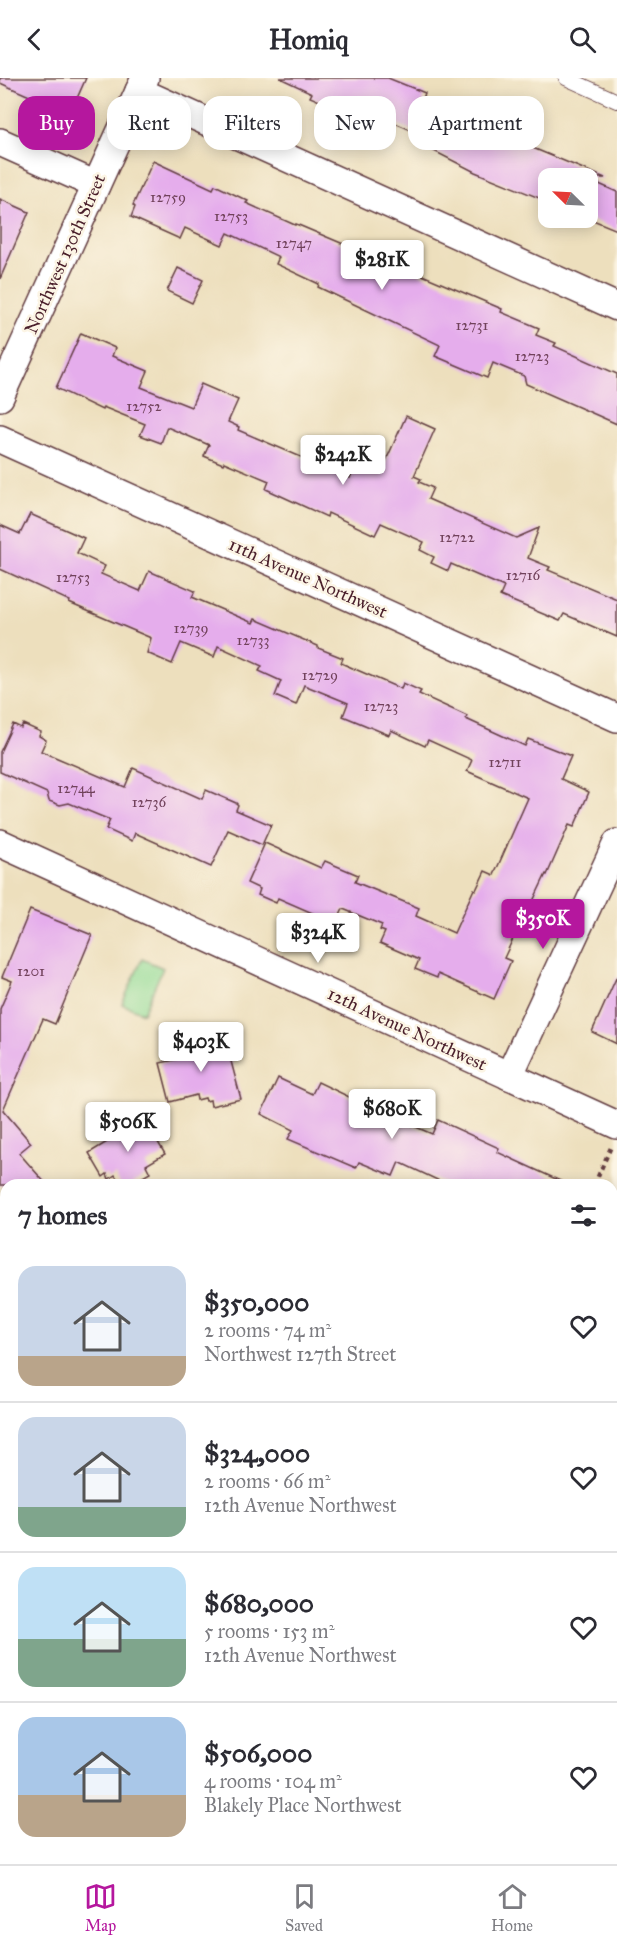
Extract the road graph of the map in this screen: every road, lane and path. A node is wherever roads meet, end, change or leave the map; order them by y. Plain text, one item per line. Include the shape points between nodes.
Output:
1 (566, 78) edge
2 (142, 85) edge
3 (617, 101) edge
4 (0, 142) edge
5 (96, 185) junction
6 (617, 307) edge
7 (0, 397) edge
8 (0, 439) edge
9 (617, 718) edge
10 (617, 843) edge
11 (1, 846) edge
12 (509, 1076) junction
13 (615, 1134) edge
14 (596, 1179) edge

1 - 3 lane
2 - 5 street, Northwest 130th Street
2 - 6 street
4 - 5 street
5 - 7 street, Northwest 130th Street
8 - 9 street, 11th Avenue Northwest
10 - 12 street
11 - 12 street, 12th Avenue Northwest
12 - 13 street, 12th Avenue Northwest
13 - 14 path

